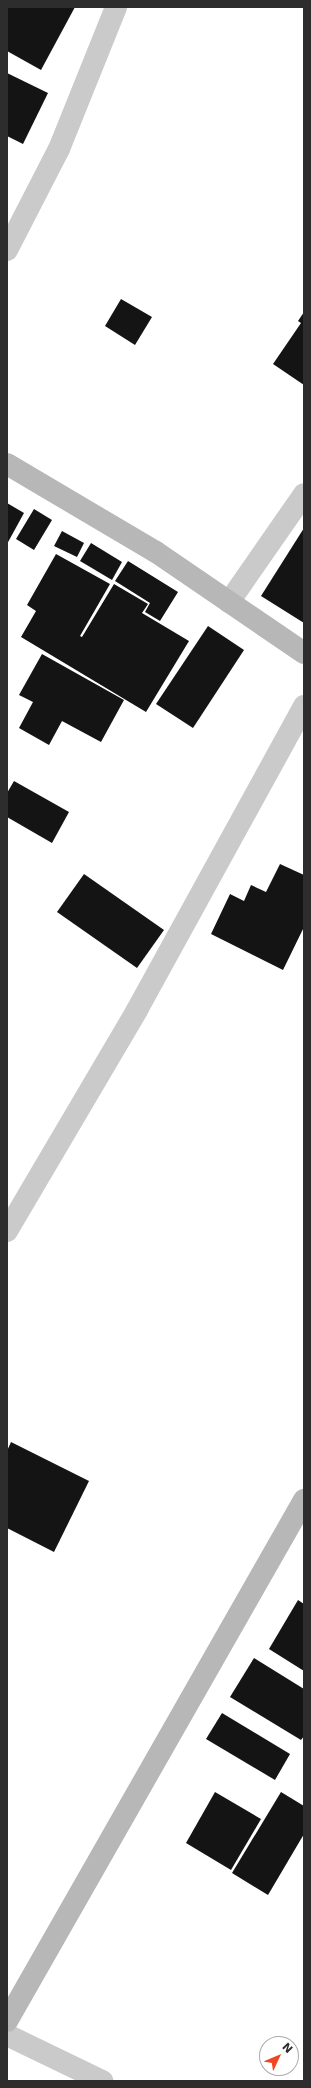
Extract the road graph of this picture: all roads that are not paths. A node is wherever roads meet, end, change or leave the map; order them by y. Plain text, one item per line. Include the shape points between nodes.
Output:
1 (116, 7) edge
2 (7, 250) edge
3 (7, 464) edge
4 (304, 494) edge
5 (229, 602) junction
6 (304, 653) edge
7 (304, 706) edge
8 (7, 1231) edge
9 (304, 1500) edge
10 (7, 2021) edge
11 (7, 2034) edge
12 (102, 2081) edge

1 - 2 street via 59,149
3 - 5 street via 156,552
4 - 5 street
5 - 6 street
7 - 8 street via 137,1010
9 - 10 street
11 - 12 street

